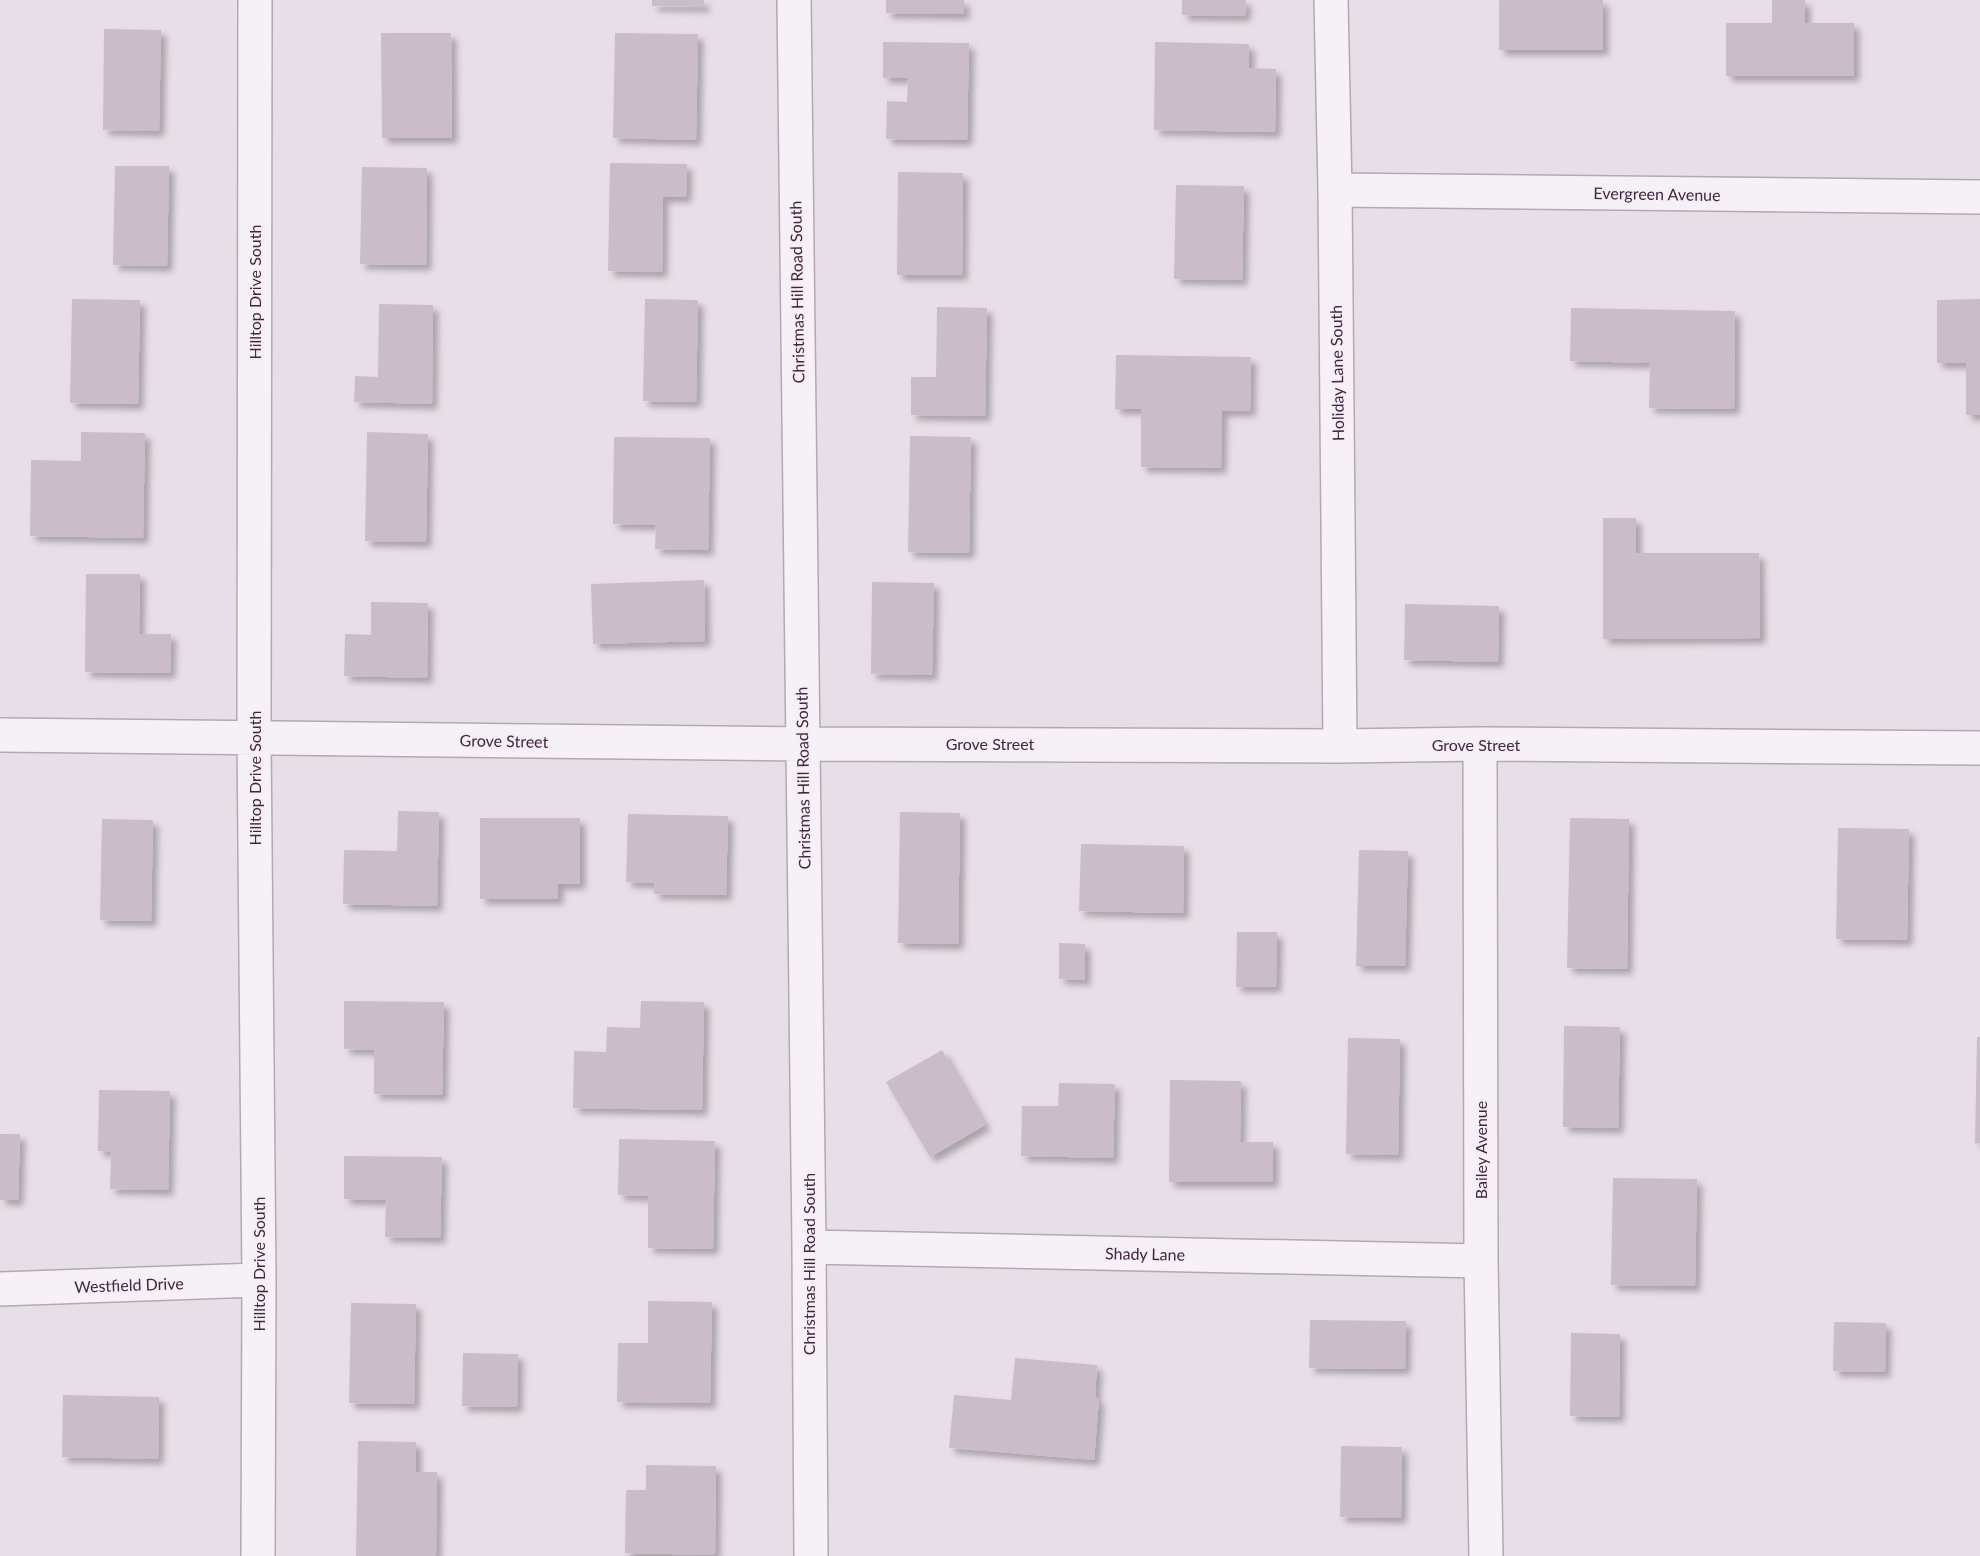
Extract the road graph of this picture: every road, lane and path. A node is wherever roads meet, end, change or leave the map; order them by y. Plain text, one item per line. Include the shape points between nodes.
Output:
1 (255, 0) edge
2 (794, 0) edge
3 (1331, 0) edge
4 (1335, 190) junction
5 (1980, 197) edge
6 (0, 735) edge
7 (254, 738) junction
8 (802, 744) junction
9 (1479, 744) junction
10 (1340, 746) junction
11 (1980, 748) edge
12 (809, 1247) junction
13 (1481, 1262) junction
14 (259, 1280) junction
15 (0, 1289) edge
16 (258, 1556) edge
17 (811, 1556) edge
18 (1486, 1556) edge

1 - 7 street, Hilltop Drive South
2 - 8 street, Christmas Hill Road South
3 - 4 street, Holiday Lane South
4 - 5 street, Evergreen Avenue
4 - 10 street, Holiday Lane South
6 - 7 street, Grove Street
7 - 8 street, Grove Street
7 - 14 street, Hilltop Drive South
8 - 10 street, Grove Street
8 - 12 street, Christmas Hill Road South
9 - 10 street, Grove Street
9 - 11 street, Grove Street
9 - 13 street, Bailey Avenue
12 - 13 street, Shady Lane
12 - 17 street, Christmas Hill Road South
13 - 18 street, Bailey Avenue
14 - 15 street, Westfield Drive
14 - 16 street, Hilltop Drive South

